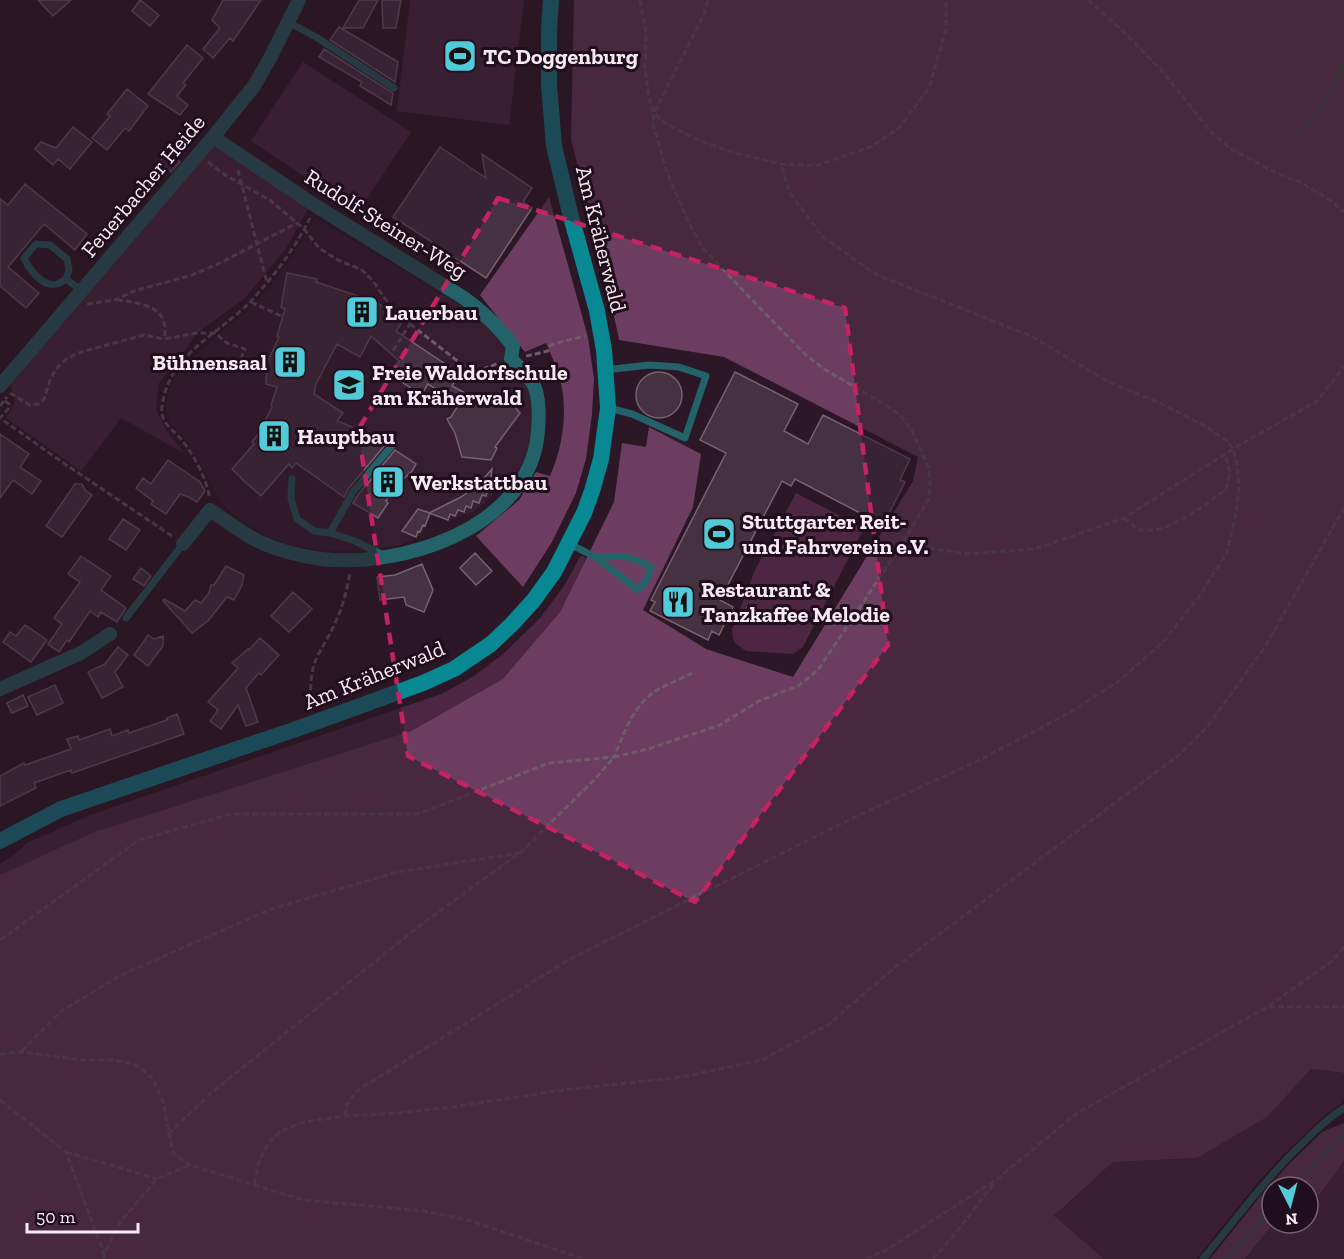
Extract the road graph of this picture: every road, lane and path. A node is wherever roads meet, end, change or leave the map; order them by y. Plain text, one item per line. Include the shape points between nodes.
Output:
1 (299, 0) edge
2 (551, 0) edge
3 (640, 0) edge
4 (708, 0) edge
5 (946, 0) edge
6 (1088, 0) edge
7 (288, 22) junction
8 (394, 88) dead end
9 (654, 113) junction
10 (213, 137) junction
11 (233, 151) junction
12 (206, 161) dead end
13 (781, 164) junction
14 (241, 183) junction
15 (316, 206) junction
16 (1344, 212) edge
17 (297, 224) junction
18 (304, 229) junction
19 (258, 243) junction
20 (66, 279) junction
21 (267, 283) junction
22 (79, 294) junction
23 (115, 300) junction
24 (251, 302) junction
25 (283, 317) dead end
26 (410, 324) junction
27 (215, 333) junction
28 (590, 334) dead end
29 (164, 339) junction
30 (391, 354) dead end
31 (511, 359) junction
32 (240, 360) dead end
33 (1344, 367) edge
34 (605, 370) junction
35 (0, 385) edge
36 (5, 400) dead end
37 (608, 408) junction
38 (395, 442) dead end
39 (1233, 449) junction
40 (1225, 454) junction
41 (292, 479) dead end
42 (1344, 508) edge
43 (210, 510) junction
44 (1124, 518) junction
45 (330, 533) junction
46 (183, 544) junction
47 (569, 544) junction
48 (902, 544) junction
49 (386, 557) junction
50 (597, 558) junction
51 (353, 560) junction
52 (126, 618) dead end
53 (110, 634) dead end
54 (692, 673) dead end
55 (0, 689) edge
56 (311, 710) dead end
57 (614, 757) junction
58 (0, 841) edge
59 (521, 852) junction
60 (0, 940) edge
61 (1344, 947) edge
62 (1267, 1006) junction
63 (1344, 1007) edge
64 (21, 1052) junction
65 (0, 1054) edge
66 (0, 1100) edge
67 (1344, 1108) edge
68 (345, 1116) junction
69 (168, 1134) junction
70 (66, 1152) junction
71 (190, 1165) junction
72 (156, 1179) junction
73 (996, 1180) junction
74 (254, 1184) junction
75 (104, 1257) edge
76 (584, 1259) edge
77 (866, 1259) edge
78 (933, 1259) edge
79 (1203, 1259) edge

1 - 7 street, Feuerbacher Heide
2 - 34 main road, Am Kräherwald via 549,85 554,146 597,311
3 - 9 path via 646,33 645,68
4 - 9 path
5 - 13 path via 946,29 929,88 899,128 871,147 814,166
6 - 16 path via 1163,72 1211,132 1231,149 1300,182
7 - 8 lane
7 - 10 street, Feuerbacher Heide via 254,86
9 - 13 path via 698,140
9 - 48 path via 653,124 666,170 702,247 806,355 900,415 912,431 929,468 929,498
10 - 11 street, Rudolf-Steiner-Weg
10 - 22 street, Feuerbacher Heide
11 - 14 path
11 - 15 street, Rudolf-Steiner-Weg
12 - 14 path
13 - 39 path via 790,193 823,237 875,274 1031,336 1109,382 1205,426
14 - 17 path via 270,200
14 - 19 path
15 - 18 path
15 - 31 street, Rudolf-Steiner-Weg via 485,314 513,345
17 - 18 path
17 - 19 path
18 - 21 path
18 - 26 path via 320,248 362,270
19 - 21 path
19 - 23 path via 192,275
20 - 20 lane via 67,259 50,245 36,244 24,258 29,269 46,284
20 - 22 lane
21 - 24 path
22 - 23 path via 85,305
22 - 35 street, Feuerbacher Heide
23 - 29 path via 137,303 158,312 165,322
24 - 25 path
24 - 27 path
26 - 30 path
26 - 31 path via 473,373
27 - 29 path
27 - 32 path via 245,350
27 - 43 path via 177,368 167,384 162,414 201,473 208,489
28 - 31 path via 553,343 548,351
29 - 35 path via 144,335 66,359 56,369 44,399 38,404 30,405
31 - 49 street, Rudolf-Steiner-Weg via 534,383 538,405 536,448 529,469 500,508 479,523 428,546
33 - 39 path via 1317,401
34 - 37 main road, Am Kräherwald
34 - 37 lane via 649,365 678,367 706,376 685,438 632,414
36 - 46 path via 9,408 0,418
37 - 47 main road, Am Kräherwald via 592,491
38 - 45 lane via 353,492
39 - 40 path
39 - 68 path via 1239,484 1227,552 1199,597 1162,642 1119,681 978,761 861,814 570,959 357,1090 347,1104
40 - 44 path
40 - 44 path via 1230,472 1226,489 1203,507 1161,530 1140,529
41 - 45 lane via 291,498 297,519 314,531
42 - 68 path via 1265,647 1207,727 1179,755 894,968 829,1024 762,1060 682,1077 452,1107
43 - 46 street
43 - 51 street, Rudolf-Steiner-Weg via 258,542 277,549 322,559
44 - 48 path via 1035,549 968,554
45 - 49 lane
46 - 52 lane
47 - 50 lane
47 - 58 main road, Am Kräherwald via 554,572 512,624 454,669 302,727 61,809
48 - 57 path via 818,670 798,686 759,701 720,725
49 - 51 street, Rudolf-Steiner-Weg
50 - 50 lane via 638,590 651,567 626,556
51 - 56 path via 344,600 316,658
53 - 55 street via 81,652
54 - 57 path via 641,703
57 - 59 path
57 - 60 path via 549,762 418,814 231,814 139,840
59 - 64 path via 397,872 271,909 121,975 60,1012
59 - 69 path via 418,927 211,1093
61 - 62 path via 1332,961
62 - 63 path
62 - 73 path via 1077,1113
64 - 65 path
64 - 69 path via 137,1065 153,1079 164,1101
66 - 70 path
67 - 79 lane via 1285,1160
68 - 74 path via 303,1122 280,1132 268,1143
69 - 71 path via 173,1153
70 - 72 path
70 - 75 path
71 - 72 path
71 - 74 path
72 - 75 path via 120,1222
73 - 77 path
73 - 78 path
74 - 76 path via 303,1200 424,1211 468,1221

